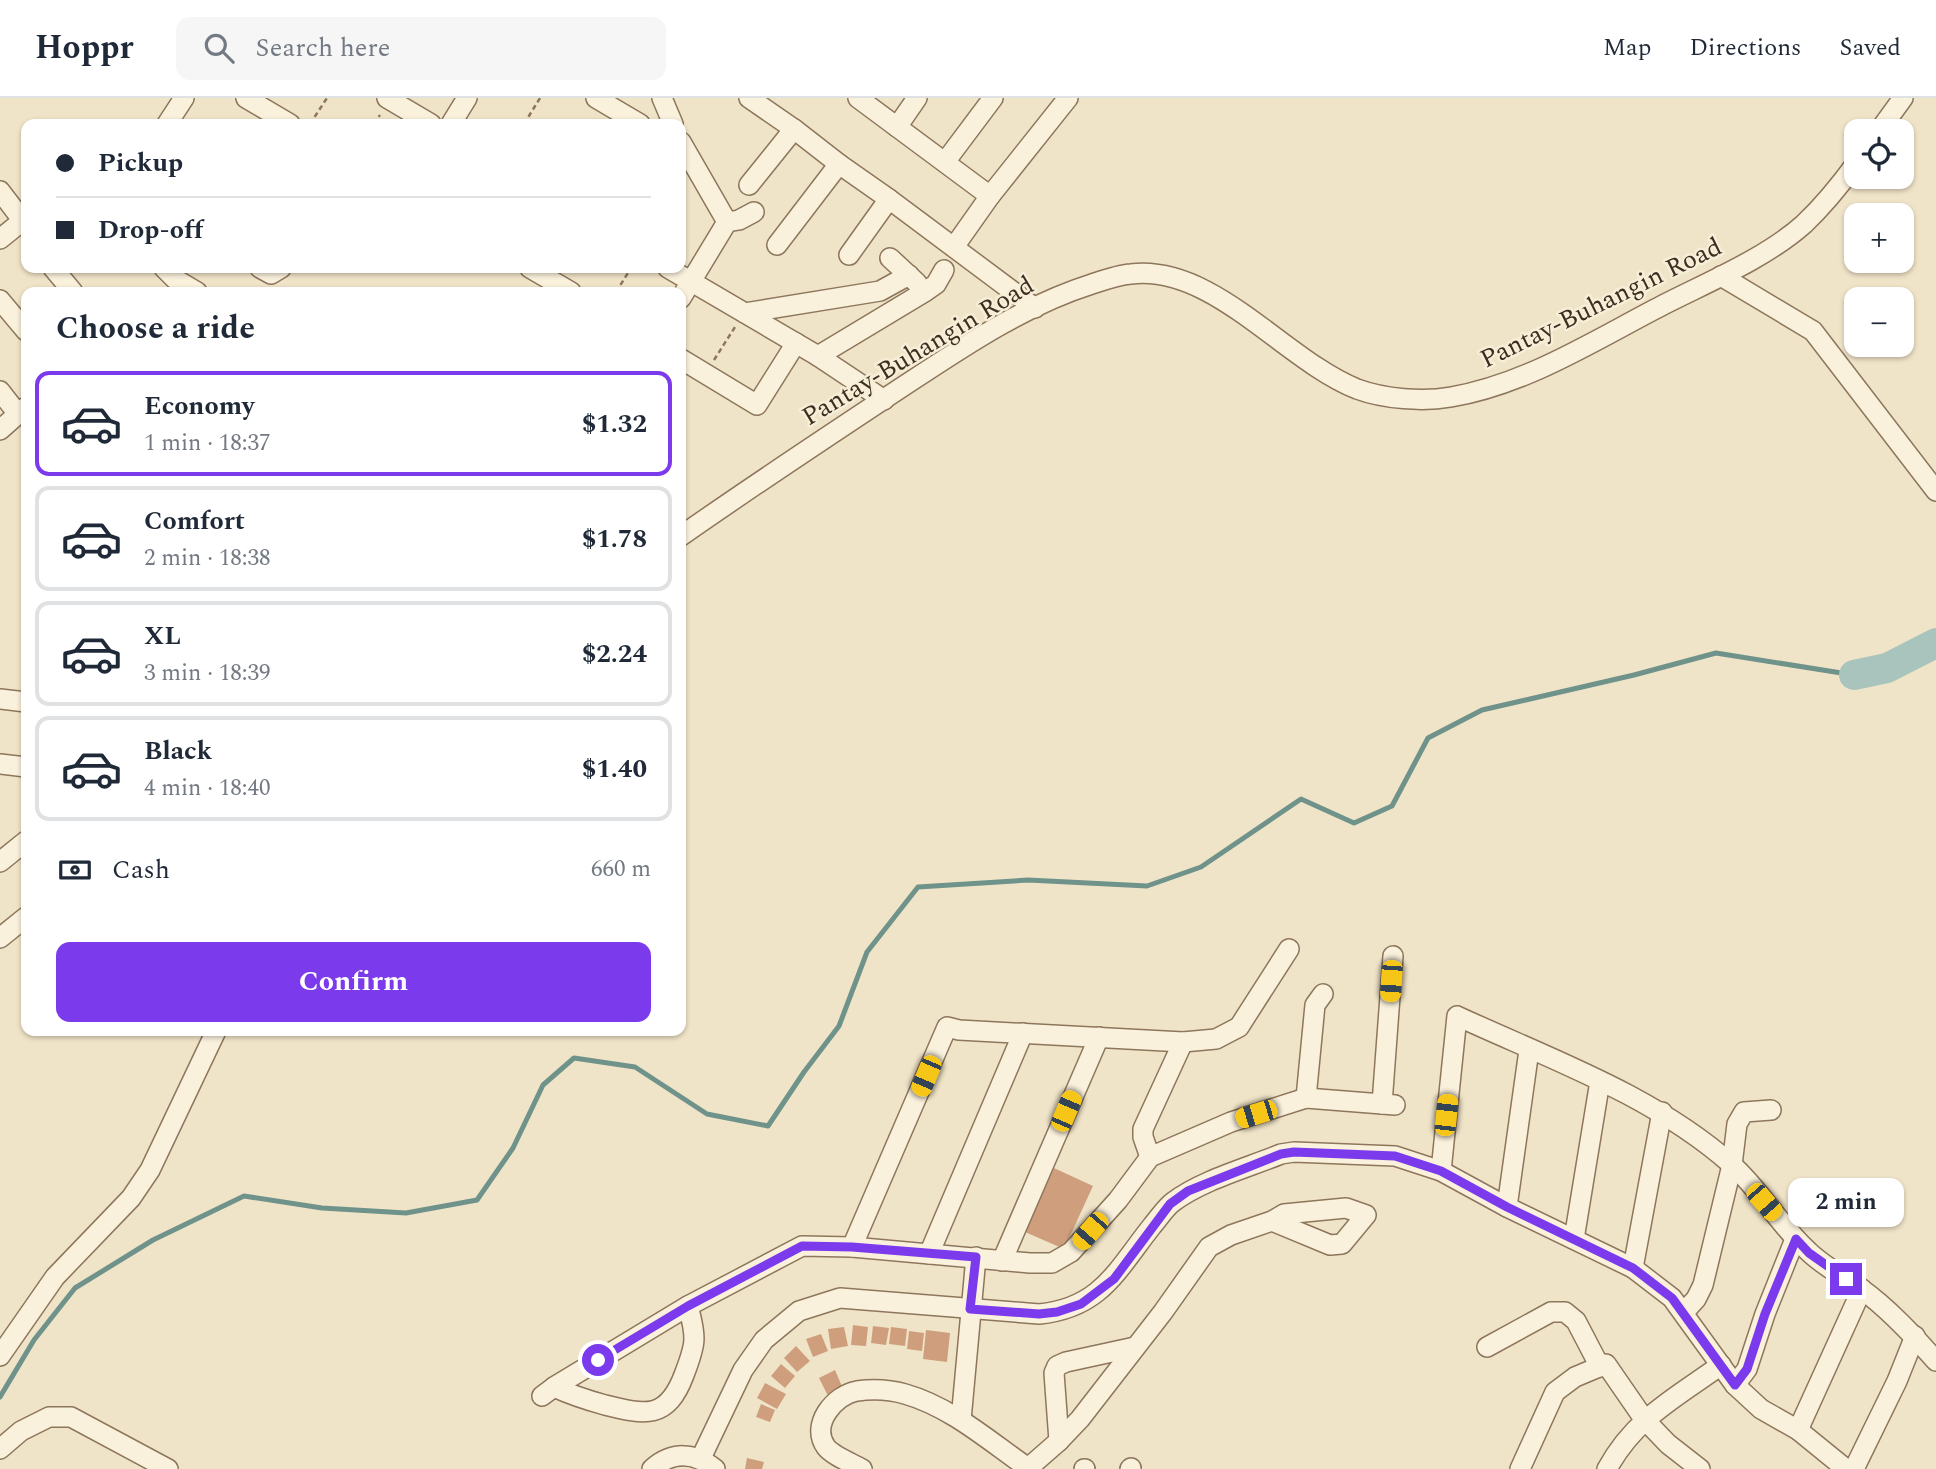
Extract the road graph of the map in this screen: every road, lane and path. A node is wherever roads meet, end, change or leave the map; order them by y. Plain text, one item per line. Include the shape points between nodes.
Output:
1 (184, 98) edge
2 (246, 98) edge
3 (327, 98) edge
4 (387, 98) edge
5 (467, 98) edge
6 (540, 98) edge
7 (596, 98) edge
8 (662, 98) edge
9 (858, 98) edge
10 (917, 98) edge
11 (993, 98) edge
12 (1068, 98) edge
13 (1903, 98) edge
14 (757, 100) edge
15 (170, 119) edge
16 (282, 119) edge
17 (313, 119) edge
18 (423, 119) edge
19 (454, 119) edge
20 (527, 119) edge
21 (632, 119) edge
22 (671, 119) edge
23 (1888, 119) edge
24 (897, 127) junction
25 (794, 129) junction
26 (686, 154) edge
27 (945, 162) junction
28 (839, 164) junction
29 (1844, 178) edge
30 (749, 185) dead end
31 (0, 191) edge
32 (990, 196) junction
33 (889, 199) junction
34 (754, 212) dead end
35 (21, 222) edge
36 (727, 222) junction
37 (21, 226) edge
38 (0, 239) edge
39 (777, 245) dead end
40 (954, 247) junction
41 (849, 255) dead end
42 (890, 258) dead end
43 (944, 270) dead end
44 (57, 273) edge
45 (168, 273) edge
46 (538, 273) edge
47 (672, 273) edge
48 (909, 275) junction
49 (1721, 276) junction
50 (69, 287) edge
51 (189, 287) edge
52 (562, 287) edge
53 (684, 287) edge
54 (686, 290) edge
55 (926, 292) junction
56 (858, 296) junction
57 (0, 300) edge
58 (1035, 307) junction
59 (745, 313) junction
60 (871, 324) junction
61 (21, 325) edge
62 (796, 343) junction
63 (818, 356) junction
64 (686, 362) edge
65 (705, 374) junction
66 (0, 391) edge
67 (884, 400) junction
68 (21, 410) edge
69 (21, 412) edge
70 (0, 430) edge
71 (1936, 491) edge
72 (686, 533) edge
73 (0, 699) edge
74 (21, 701) edge
75 (0, 764) edge
76 (21, 766) edge
77 (21, 845) edge
78 (0, 862) edge
79 (21, 921) edge
80 (0, 938) edge
81 (1289, 949) dead end
82 (1393, 956) dead end
83 (1323, 994) dead end
84 (1023, 1033) junction
85 (214, 1036) edge
86 (1098, 1037) junction
87 (1183, 1042) junction
88 (1530, 1049) junction
89 (1600, 1081) junction
90 (1306, 1098) junction
91 (1771, 1110) dead end
92 (1662, 1112) junction
93 (1150, 1157) junction
94 (1732, 1164) junction
95 (1441, 1171) junction
96 (1507, 1207) junction
97 (1272, 1221) dead end
98 (1574, 1239) junction
99 (1796, 1239) junction
100 (852, 1247) junction
101 (929, 1254) junction
102 (976, 1257) junction
103 (1002, 1261) junction
104 (1633, 1268) junction
105 (1862, 1289) junction
106 (688, 1306) junction
107 (970, 1309) junction
108 (1684, 1312) junction
109 (1914, 1336) junction
110 (1135, 1347) junction
111 (1487, 1348) dead end
112 (0, 1356) edge
113 (1936, 1361) edge
114 (1721, 1365) junction
115 (1600, 1367) junction
116 (1735, 1385) junction
117 (1644, 1419) junction
118 (961, 1420) junction
119 (1798, 1430) junction
120 (1059, 1441) junction
121 (0, 1449) edge
122 (708, 1464) edge
123 (168, 1469) edge
124 (652, 1469) edge
125 (862, 1469) edge
126 (1027, 1469) edge
127 (1520, 1469) edge
128 (1607, 1469) edge
129 (1700, 1469) edge
130 (1846, 1469) edge
131 (1854, 1469) edge

1 - 15 street
2 - 16 street
3 - 17 path
4 - 18 street
5 - 19 street
6 - 20 path
7 - 21 street
8 - 22 street
9 - 24 street
10 - 24 street
11 - 27 street
12 - 32 street
13 - 23 street
14 - 25 street
24 - 27 street
25 - 28 street
25 - 30 street
26 - 36 street
27 - 32 street
28 - 33 street
28 - 39 street
29 - 49 street, Pantay-Buhangin Road via 1802,225
31 - 35 street
32 - 40 street
33 - 40 street
33 - 41 street
34 - 36 street
36 - 54 street
37 - 38 street
40 - 58 street
42 - 48 street
43 - 55 street
44 - 50 street
45 - 51 street
46 - 52 street
47 - 53 street
48 - 55 street
48 - 56 street via 880,291
49 - 58 street, Pantay-Buhangin Road via 1522,376 1448,398 1360,390 1333,378 1205,289 1156,273 1096,283
49 - 71 street via 1813,331
54 - 59 street
55 - 60 street
56 - 59 street
56 - 60 street
57 - 61 street
58 - 67 street, Pantay-Buhangin Road
59 - 62 street
59 - 65 path
60 - 63 street
62 - 63 street
62 - 65 street via 757,405
63 - 67 street
64 - 65 street
66 - 68 street
67 - 72 street, Pantay-Buhangin Road
69 - 70 street
73 - 74 street
75 - 76 street
77 - 78 street
79 - 80 street
81 - 87 street via 1239,1027 1216,1039
82 - 90 street via 1388,1104
83 - 90 street via 1315,1005
84 - 86 street
84 - 100 street via 947,1027
84 - 101 street
85 - 112 street via 150,1170 131,1198 55,1277
86 - 87 street
86 - 103 street
87 - 93 street via 1143,1129
88 - 89 street
88 - 95 street via 1457,1016
88 - 96 street
89 - 92 street
89 - 98 street
90 - 93 street via 1231,1122
91 - 94 street via 1744,1112 1737,1124
92 - 94 street
92 - 104 street
93 - 103 street via 1071,1252 1052,1263
94 - 99 street
94 - 108 street via 1703,1285
95 - 96 street
95 - 107 street via 1395,1156 1281,1154 1188,1191 1170,1204 1114,1279 1081,1304 1039,1314
96 - 98 street
97 - 110 street via 1209,1247
98 - 104 street
99 - 105 street
99 - 116 street via 1747,1369
100 - 101 street
100 - 106 street via 802,1246
101 - 102 street
102 - 103 street
102 - 107 street
104 - 108 street
105 - 109 street
105 - 119 street
106 - 106 street via 548,1392 641,1414 658,1409 678,1391 694,1350
107 - 118 street
107 - 122 street via 840,1298 799,1311 764,1340 743,1370
108 - 114 street
109 - 113 street
109 - 131 street
110 - 120 street
110 - 120 street via 1057,1366
111 - 115 street via 1551,1312 1565,1312 1576,1321
114 - 116 street
114 - 117 street
115 - 117 street via 1606,1364
115 - 127 street via 1555,1392
116 - 119 street via 1761,1409
117 - 128 street via 1619,1446
117 - 129 street
118 - 125 street via 903,1393 855,1391 831,1406 820,1430 827,1447
118 - 126 street
119 - 130 street
120 - 126 street
121 - 123 street via 21,1431 49,1417 71,1416
122 - 124 street via 678,1456

